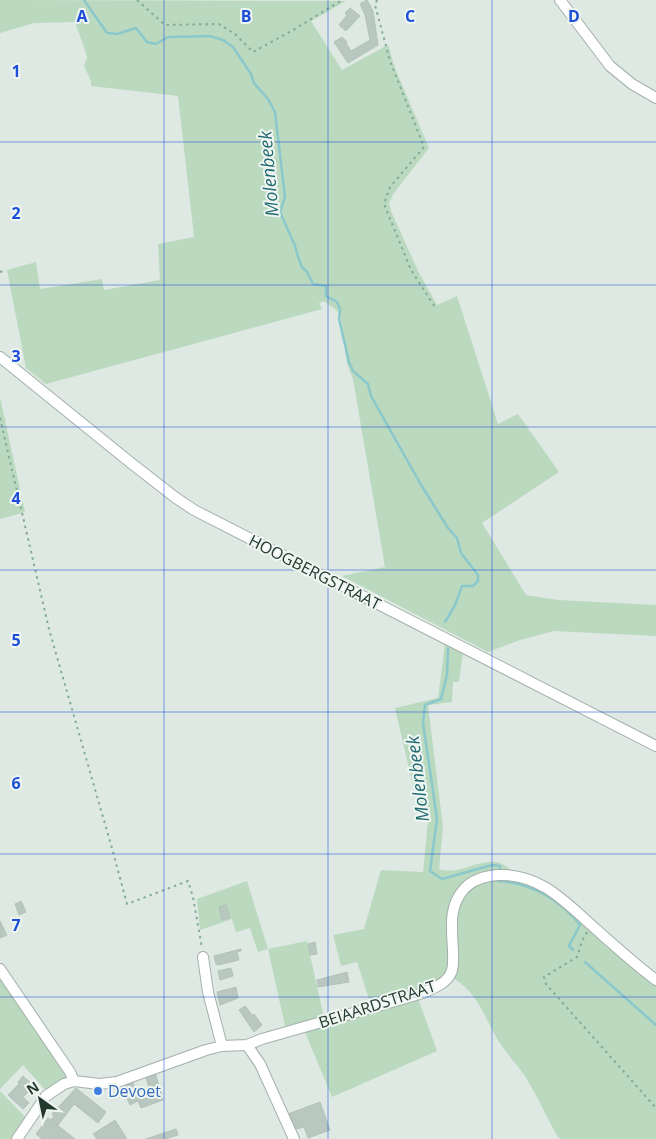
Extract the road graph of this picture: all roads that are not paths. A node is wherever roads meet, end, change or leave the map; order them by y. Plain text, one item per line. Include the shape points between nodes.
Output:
1 (560, 0) edge
2 (656, 98) edge
3 (0, 357) edge
4 (656, 746) edge
5 (203, 957) road end
6 (0, 969) edge
7 (656, 980) edge
8 (222, 1046) junction
9 (247, 1046) junction
10 (74, 1080) junction
11 (18, 1139) edge
12 (294, 1139) edge

1 - 2 street via 610,66
3 - 4 street, HOOGBERGSTRAAT via 194,510
5 - 8 street
6 - 10 street
7 - 9 street, BEIAARDSTRAAT via 555,892 512,876 484,877 470,883 454,905 451,918 453,958 451,973 444,982 423,993
8 - 9 street, BEIAARDSTRAAT
8 - 10 street, BEIAARDSTRAAT via 117,1082 99,1084
9 - 12 street via 260,1064
10 - 11 street via 46,1096

